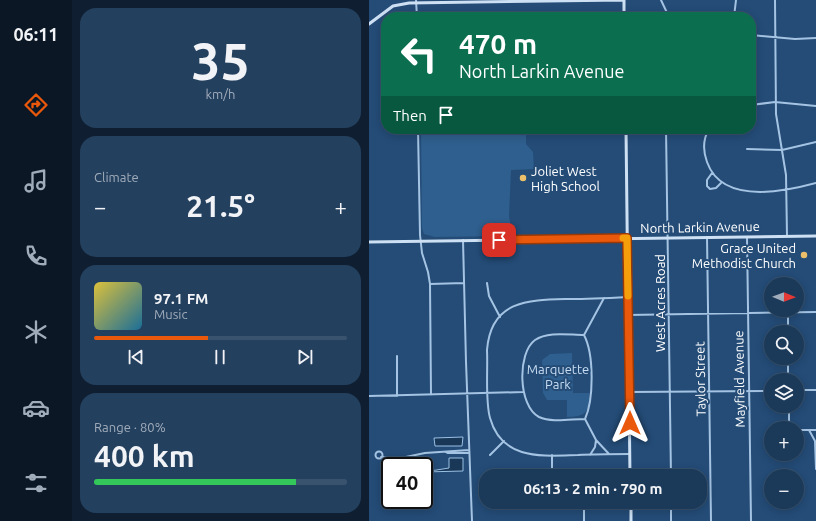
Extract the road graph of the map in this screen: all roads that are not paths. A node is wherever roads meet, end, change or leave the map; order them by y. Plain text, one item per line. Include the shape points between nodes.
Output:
1 (624, 0) edge
2 (661, 0) edge
3 (736, 0) edge
4 (775, 0) edge
5 (416, 1) edge
6 (385, 12) edge
7 (417, 12) edge
8 (624, 12) edge
9 (666, 12) edge
10 (735, 12) edge
11 (381, 15) edge
12 (369, 24) edge
13 (756, 35) edge
14 (774, 37) junction
15 (816, 38) edge
16 (775, 102) junction
17 (756, 104) edge
18 (816, 106) edge
19 (418, 134) edge
20 (626, 134) edge
21 (666, 134) edge
22 (708, 134) edge
23 (816, 142) edge
24 (747, 149) dead end
25 (782, 150) junction
26 (712, 173) junction
27 (721, 183) junction
28 (816, 183) edge
29 (787, 189) junction
30 (787, 236) junction
31 (816, 236) edge
32 (707, 237) junction
33 (747, 237) junction
34 (627, 238) junction
35 (668, 238) junction
36 (463, 240) junction
37 (421, 241) junction
38 (369, 242) edge
39 (464, 283) junction
40 (487, 283) dead end
41 (430, 284) junction
42 (628, 297) junction
43 (604, 298) junction
44 (804, 312) edge
45 (816, 312) edge
46 (748, 313) junction
47 (764, 313) edge
48 (668, 314) junction
49 (708, 314) junction
50 (628, 315) junction
51 (500, 317) junction
52 (584, 335) junction
53 (397, 356) dead end
54 (764, 390) edge
55 (804, 390) edge
56 (816, 390) edge
57 (749, 391) junction
58 (489, 392) junction
59 (523, 392) junction
60 (629, 392) junction
61 (669, 392) junction
62 (709, 392) junction
63 (467, 393) junction
64 (431, 395) junction
65 (369, 396) edge
66 (397, 396) junction
67 (585, 419) junction
68 (804, 430) edge
69 (809, 430) junction
70 (816, 430) edge
71 (597, 440) junction
72 (504, 441) junction
73 (469, 450) junction
74 (447, 452) junction
75 (469, 453) junction
76 (590, 454) junction
77 (609, 454) junction
78 (630, 454) junction
79 (490, 455) dead end
80 (552, 455) junction
81 (409, 457) edge
82 (552, 469) edge
83 (630, 469) edge
84 (671, 469) edge
85 (816, 469) edge
86 (584, 509) edge
87 (631, 509) edge
88 (671, 509) edge
89 (472, 521) edge
90 (584, 521) edge
91 (631, 521) edge
92 (671, 521) edge
93 (711, 521) edge
94 (751, 521) edge

1 - 5 street
1 - 8 street
2 - 9 street
3 - 10 street
4 - 14 street
5 - 6 street via 393,6
5 - 7 street
11 - 12 street
13 - 14 street
14 - 15 street
14 - 16 street
16 - 17 street
16 - 18 street
16 - 25 street via 776,123
19 - 37 street
20 - 34 street
21 - 35 street, West Acres Road
22 - 26 street via 706,159
23 - 25 street
24 - 25 street
25 - 29 street
26 - 27 street
26 - 27 street via 707,180 707,186 710,189 716,188
27 - 29 street via 739,191
28 - 29 street
29 - 30 street
30 - 31 street, North Larkin Avenue
30 - 33 street, North Larkin Avenue
32 - 33 street, North Larkin Avenue
32 - 35 street, North Larkin Avenue
32 - 49 street, Taylor Street
33 - 46 street, Mayfield Avenue
34 - 35 street, North Larkin Avenue
34 - 36 street, North Larkin Avenue
34 - 42 street
35 - 48 street, West Acres Road
36 - 37 street, North Larkin Avenue
36 - 39 street
37 - 38 street, North Larkin Avenue
37 - 41 street
39 - 41 street
39 - 63 street
40 - 51 street via 489,296
41 - 64 street
42 - 43 street
42 - 50 street
43 - 51 street via 526,301 510,308
43 - 52 street
44 - 45 street
46 - 47 street
46 - 49 street
46 - 57 street, Mayfield Avenue
48 - 49 street
48 - 50 street
48 - 61 street, West Acres Road
49 - 62 street, Taylor Street
50 - 60 street
51 - 58 street via 488,342
52 - 59 street via 550,335 531,344 524,356
52 - 67 street via 590,350 591,401
53 - 66 street
54 - 57 street
55 - 56 street
57 - 62 street
57 - 94 street, Mayfield Avenue
58 - 59 street
58 - 63 street
58 - 72 street via 488,407 492,424
59 - 67 street via 530,410 540,417 552,420
60 - 61 street
60 - 78 street
61 - 62 street
61 - 84 street, West Acres Road
62 - 93 street, Taylor Street
63 - 64 street
63 - 73 street
64 - 66 street
65 - 66 street
67 - 71 street
68 - 69 street
69 - 70 street
69 - 85 street via 815,440
71 - 76 street
71 - 77 street
72 - 79 street
72 - 80 street via 523,453
73 - 74 street
73 - 75 street
74 - 75 street
74 - 81 street
75 - 89 street
76 - 77 street
76 - 80 street
77 - 78 street
78 - 83 street
80 - 82 street
86 - 90 street
87 - 91 street
88 - 92 street

